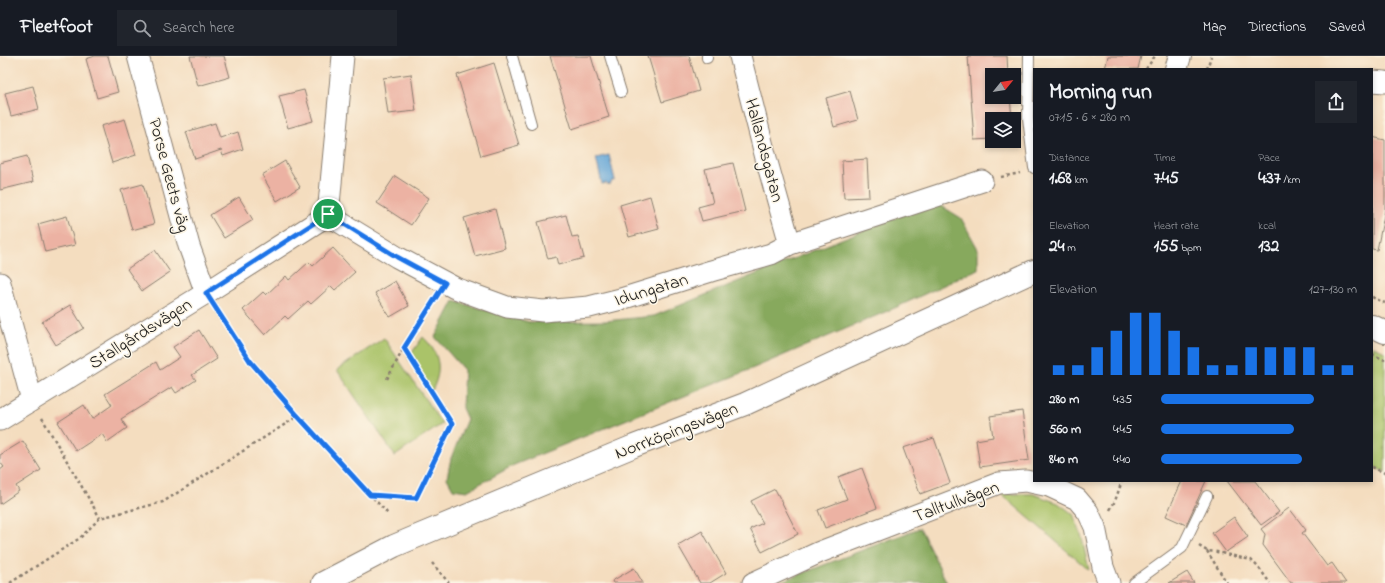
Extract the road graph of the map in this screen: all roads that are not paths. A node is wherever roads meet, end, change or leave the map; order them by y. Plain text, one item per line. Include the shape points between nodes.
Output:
1 (138, 56) edge
2 (342, 56) edge
3 (512, 56) edge
4 (610, 56) edge
5 (740, 56) edge
6 (1029, 56) edge
7 (1180, 56) edge
8 (1176, 68) edge
9 (1373, 81) edge
10 (1385, 82) edge
11 (621, 92) dead end
12 (531, 124) dead end
13 (1030, 170) edge
14 (982, 181) road end
15 (328, 214) junction
16 (790, 244) junction
17 (1032, 273) edge
18 (0, 283) edge
19 (206, 293) junction
20 (1373, 326) edge
21 (1385, 332) edge
22 (32, 400) junction
23 (0, 420) edge
24 (1207, 496) dead end
25 (323, 583) edge
26 (754, 583) edge
27 (1109, 583) edge
28 (1134, 583) edge

1 - 19 street, Porse Geets väg via 189,246
2 - 15 street
3 - 12 lane
4 - 11 lane
5 - 16 street, Hallandsgatan
6 - 13 lane
7 - 8 main road
9 - 10 street
14 - 16 street, Idungatan
15 - 16 street, Idungatan via 397,257 455,288 507,307 542,311 589,307 621,299 771,254
15 - 19 street, Stallgårdsvägen
17 - 25 main road, Norrköpingsvägen via 744,404 634,446 394,546
18 - 22 street
19 - 22 street, Stallgårdsvägen
20 - 21 main road
22 - 23 street, Stallgårdsvägen
24 - 28 lane via 1182,548
26 - 27 street, Talltullvägen via 820,552 999,484 1026,481 1049,486 1077,498 1095,527

